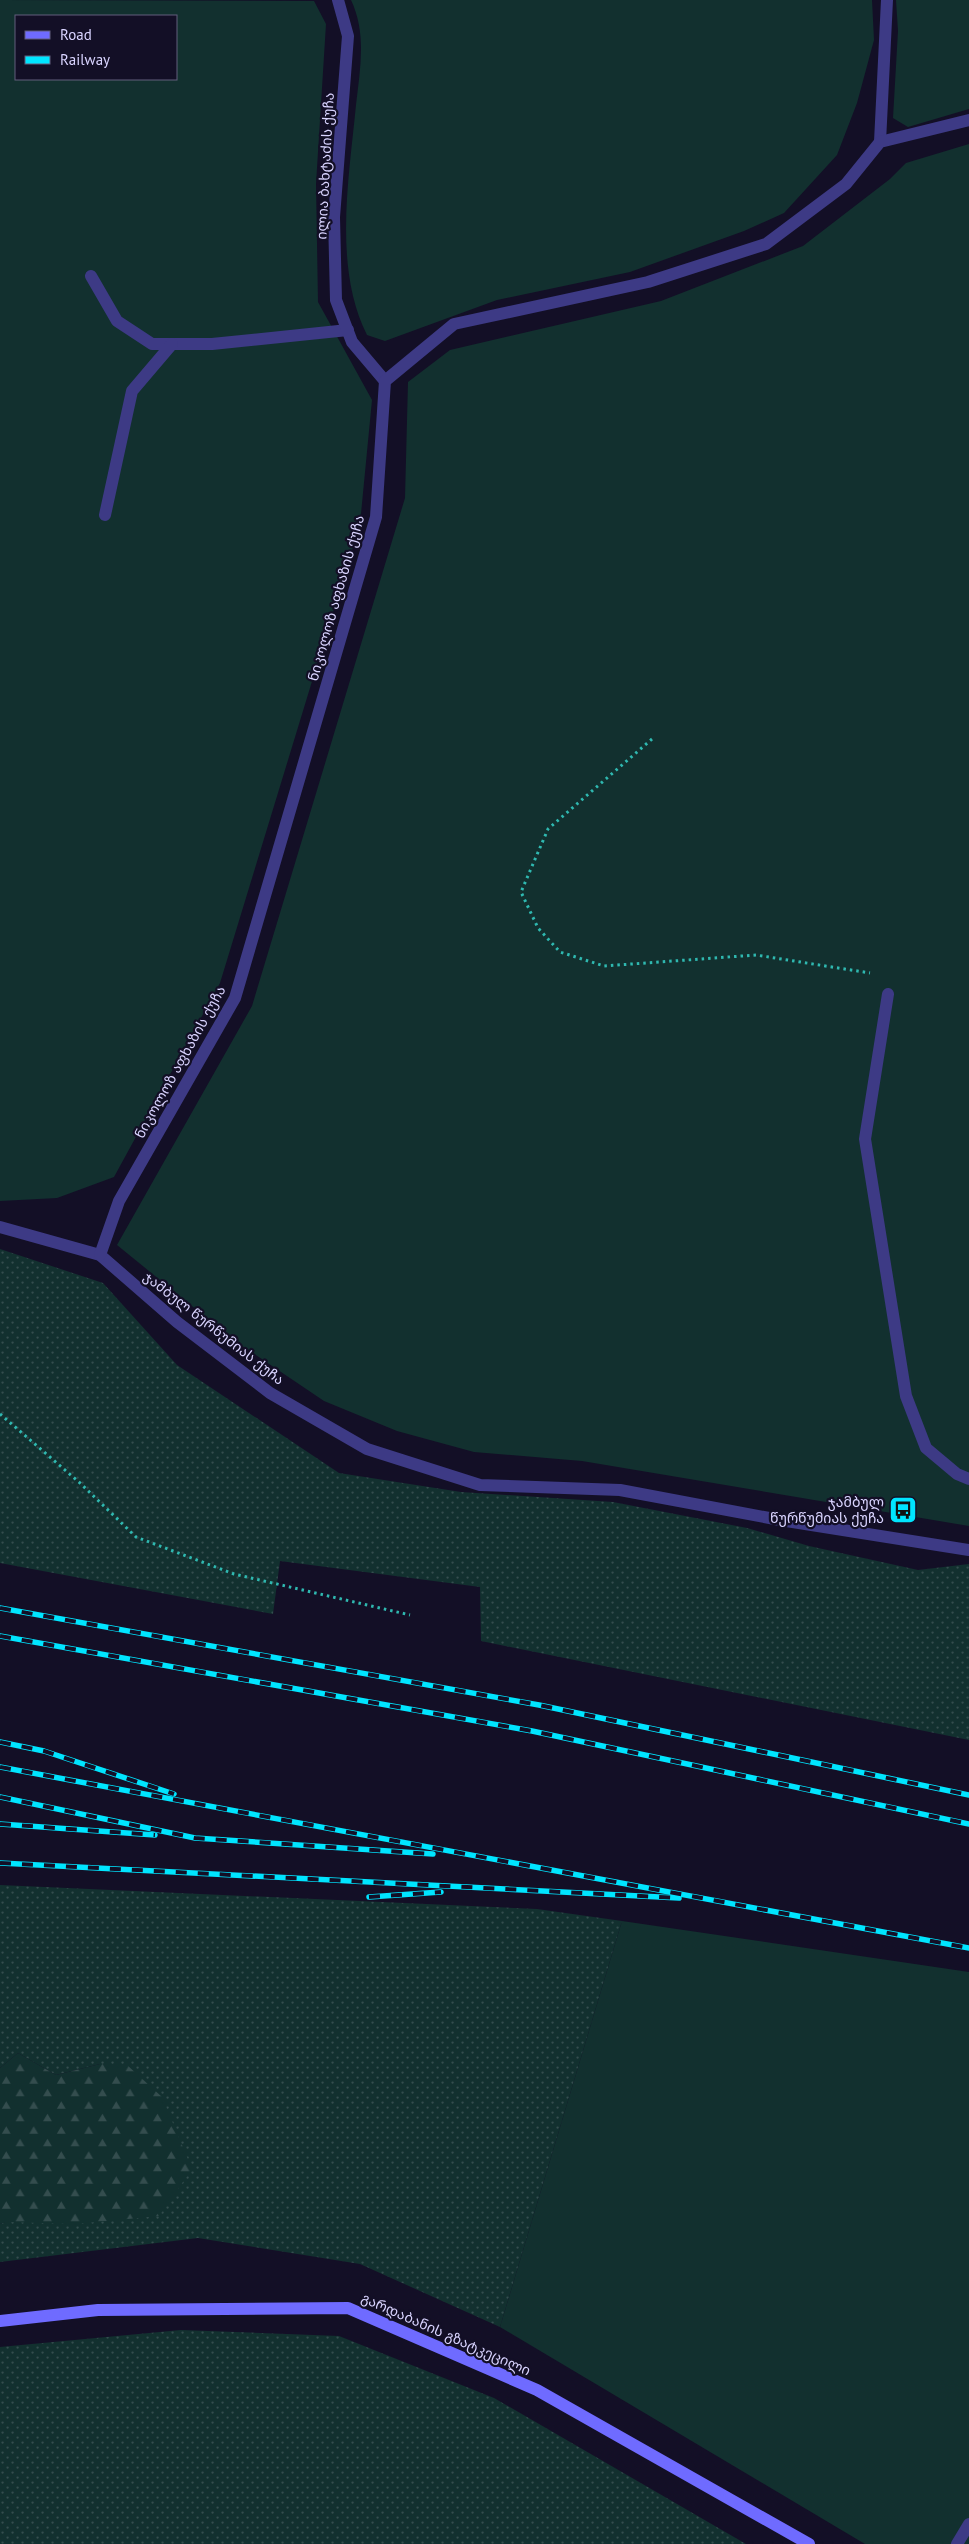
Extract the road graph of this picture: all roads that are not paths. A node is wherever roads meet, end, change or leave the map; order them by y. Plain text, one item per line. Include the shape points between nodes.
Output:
1 (338, 0) edge
2 (887, 0) edge
3 (969, 120) edge
4 (880, 142) junction
5 (91, 276) dead end
6 (348, 330) junction
7 (172, 344) junction
8 (385, 381) junction
9 (104, 515) dead end
10 (888, 994) road end
11 (0, 1227) edge
12 (100, 1255) junction
13 (969, 1479) edge
14 (969, 1550) edge
15 (0, 2321) edge
16 (969, 2524) edge
17 (809, 2544) edge
18 (957, 2544) edge

1 - 6 street, ილია ბახტაძის ქუჩა via 348,36 334,217 336,300
2 - 4 street
3 - 4 street
4 - 8 street via 846,184 766,244 648,282 454,324
5 - 7 street via 118,321 152,344
6 - 7 street via 212,344
6 - 8 street, ილია ბახტაძის ქუჩა via 352,342
7 - 9 street via 132,391
8 - 12 street, ნიკოლოზ აფხაზის ქუჩა via 376,517 235,998 119,1201
10 - 13 street via 865,1140 906,1396 926,1448 957,1474
11 - 12 street, ჯამბულ წურწუმიას ქუჩა
12 - 14 street, ჯამბულ წურწუმიას ქუჩა via 177,1322 270,1393 367,1449 480,1485 620,1490
15 - 17 main road, გარდაბანის გზატკეცილი via 98,2310 348,2308 537,2390
16 - 18 street

